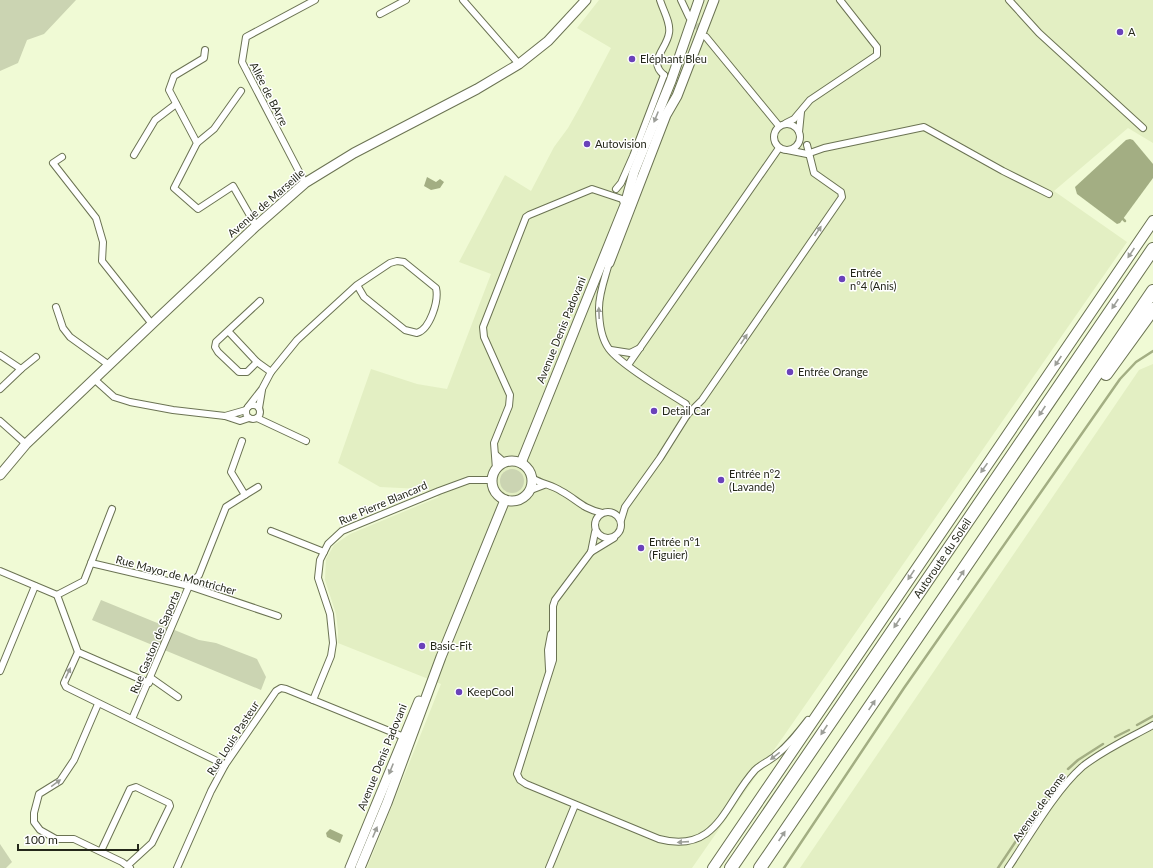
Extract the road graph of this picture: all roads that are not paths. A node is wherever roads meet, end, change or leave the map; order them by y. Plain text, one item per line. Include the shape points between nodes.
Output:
1 (315, 0) edge
2 (406, 0) edge
3 (463, 0) edge
4 (586, 0) edge
5 (660, 0) edge
6 (681, 0) edge
7 (699, 0) edge
8 (705, 0) edge
9 (709, 0) edge
10 (714, 0) edge
11 (840, 0) edge
12 (1009, 0) edge
13 (380, 14) dead end
14 (689, 17) tunnel mouth
15 (706, 37) tunnel mouth
16 (205, 50) dead end
17 (519, 64) junction
18 (667, 78) junction
19 (241, 91) dead end
20 (176, 104) junction
21 (801, 112) junction
22 (666, 115) junction
23 (786, 124) junction
24 (779, 126) junction
25 (1143, 128) dead end
26 (799, 134) junction
27 (197, 143) junction
28 (807, 145) junction
29 (779, 148) junction
30 (824, 148) junction
31 (787, 150) junction
32 (809, 154) junction
33 (134, 155) dead end
34 (62, 157) dead end
35 (634, 172) junction
36 (640, 182) junction
37 (305, 183) junction
38 (616, 189) junction
39 (606, 193) junction
40 (1049, 194) dead end
41 (625, 205) junction
42 (1153, 221) edge
43 (256, 226) junction
44 (1153, 249) edge
45 (608, 263) joint
46 (357, 285) junction
47 (1153, 291) edge
48 (260, 301) dead end
49 (56, 307) dead end
50 (1153, 309) edge
51 (1153, 312) edge
52 (1143, 323) junction
53 (152, 324) junction
54 (228, 331) junction
55 (640, 348) junction
56 (609, 350) junction
57 (0, 355) edge
58 (36, 357) dead end
59 (257, 362) junction
60 (110, 365) junction
61 (628, 366) junction
62 (21, 369) junction
63 (271, 372) junction
64 (94, 379) junction
65 (0, 389) edge
66 (262, 389) junction
67 (247, 408) junction
68 (259, 408) junction
69 (687, 415) junction
70 (225, 416) junction
71 (249, 418) junction
72 (257, 418) junction
73 (0, 421) edge
74 (242, 441) dead end
75 (306, 441) dead end
76 (26, 444) junction
77 (496, 455) junction
78 (505, 463) junction
79 (521, 463) junction
80 (1034, 466) junction
81 (496, 469) junction
82 (0, 475) edge
83 (532, 478) junction
84 (493, 480) junction
85 (544, 485) junction
86 (258, 487) dead end
87 (530, 490) junction
88 (245, 495) junction
89 (505, 500) junction
90 (625, 507) junction
91 (112, 509) dead end
92 (587, 509) junction
93 (612, 512) junction
94 (602, 513) junction
95 (621, 520) junction
96 (595, 529) junction
97 (271, 531) dead end
98 (618, 534) junction
99 (324, 552) junction
100 (591, 552) junction
101 (91, 563) junction
102 (0, 571) edge
103 (35, 586) junction
104 (189, 586) junction
105 (57, 595) junction
106 (278, 616) dead end
107 (861, 650) junction
108 (78, 652) junction
109 (441, 657) junction
110 (0, 671) edge
111 (150, 680) junction
112 (178, 697) dead end
113 (313, 700) junction
114 (98, 704) junction
115 (132, 719) junction
116 (1153, 725) edge
117 (404, 737) junction
118 (225, 765) junction
119 (575, 805) junction
120 (100, 851) junction
121 (129, 867) edge
122 (177, 868) edge
123 (350, 868) edge
124 (360, 868) edge
125 (549, 868) edge
126 (713, 868) edge
127 (731, 868) edge
128 (760, 868) edge
129 (1008, 868) edge

1 - 37 street, Allée de BArre via 246,37 242,62
2 - 13 street
3 - 17 street
4 - 17 main road, Avenue de Marseille via 548,41
5 - 18 street via 669,34 656,61 657,67
6 - 14 street
7 - 18 main road, Avenue Denis Padovani via 674,70
8 - 18 main road via 683,57
9 - 22 main road
10 - 22 main road, Avenue Denis Padovani via 677,96
11 - 21 street via 877,47 877,55 810,100
12 - 25 street via 1039,33
15 - 24 street
16 - 20 street via 204,58 174,76 169,90
17 - 37 main road, Avenue de Marseille via 477,89 354,153
18 -> 35 main road, Avenue Denis Padovani
18 - 38 street via 621,183
19 - 27 street via 214,129
20 - 27 street
20 - 33 street via 155,120
21 - 23 street
21 - 26 street
22 - 36 main road, Avenue Denis Padovani
23 - 24 street
23 - 26 street via 793,125
24 - 29 street via 774,131 773,139
26 - 28 street
26 - 31 street via 798,145
27 - 43 street via 174,188 198,209 233,186
28 - 30 street
28 - 32 street
29 - 31 street
29 - 55 street
30 - 32 street
30 - 40 street via 924,128 1002,172
31 - 32 street
69 -> 32 street via 702,400 842,197 841,192 814,173
34 - 53 street via 53,163 96,218 103,242 102,262
35 - 38 street via 629,181
35 - 41 main road, Avenue Denis Padovani
36 - 41 main road, Avenue Denis Padovani
36 - 45 main road, Avenue Denis Padovani
37 - 43 main road, Avenue de Marseille
38 - 39 street
39 - 41 street via 622,199
39 - 77 street via 588,190 529,215 524,222 483,327 484,337 510,395 509,406 494,443
41 - 79 main road, Avenue Denis Padovani
42 -> 107 main road
43 - 53 main road, Avenue de Marseille
44 -> 127 highway, Autoroute du Soleil
56 -> 45 street via 600,326 599,307
46 - 46 street via 364,297 405,330 417,332 426,327 436,300 436,288 404,262 390,263
46 - 63 street via 297,340
47 - 80 highway
48 - 54 street
49 - 60 street via 63,328 70,337
50 - 52 highway
51 - 52 highway
52 - 80 highway
53 - 60 main road, Avenue de Marseille
54 - 59 street
54 - 59 street via 216,342 218,352 239,372 247,372
55 - 56 street via 630,353
55 - 61 street
56 - 61 street
57 - 62 street
58 - 62 street
59 - 63 street
60 - 64 main road, Avenue de Marseille
61 - 69 street via 686,404
62 - 65 street
63 - 66 street
64 - 70 street via 119,399 173,410
64 - 76 main road, Avenue de Marseille
66 - 67 street
66 - 68 street
67 - 68 street via 252,405
67 - 70 street
67 - 71 street
68 - 72 street
69 - 90 street
70 - 71 street via 240,421
71 - 72 street
72 - 75 street
73 - 76 street
74 - 88 street via 231,472
76 - 82 main road, Avenue de Marseille
77 - 78 street
77 - 81 street
78 - 79 main road
78 - 81 main road
79 - 83 main road
128 -> 80 highway
81 - 84 main road
83 - 85 street
83 - 87 main road
84 - 89 main road via 496,492
84 - 99 street, Rue Pierre Blancard via 463,481 350,527 336,535
85 - 87 street
85 - 92 street via 562,491
86 - 88 street, Rue Gaston de Saporta
87 - 89 main road via 522,499 511,502
88 - 104 street, Rue Gaston de Saporta via 226,507 199,575
89 - 109 main road, Avenue Denis Padovani
90 - 93 street
90 - 95 street
91 - 101 street
92 - 94 street
92 - 96 street
93 - 94 street
93 - 95 street
94 - 96 street via 598,516
95 - 98 street via 621,530
96 - 98 street via 608,538
96 - 100 street
97 - 99 street
98 - 100 street
99 - 113 street, Rue Pierre Blancard via 320,560 318,578 330,614 333,643
100 - 119 street via 555,600 552,613 555,652 517,774 526,784
101 - 104 street, Rue Mayor de Montricher
101 - 105 street via 84,581
102 - 103 street
103 - 105 street
103 - 110 street
104 - 106 street, Rue Mayor de Montricher
104 - 111 street, Rue Gaston de Saporta
105 - 108 street
107 -> 119 street via 792,741 756,770 713,830 689,841 672,842
107 - 126 main road
108 - 111 street
114 -> 108 street via 66,687 64,683
109 - 117 main road, Avenue Denis Padovani
124 -> 109 main road, Avenue Denis Padovani
111 - 112 street
111 - 115 street, Rue Gaston de Saporta
113 - 117 street
113 - 118 street, Rue Louis Pasteur via 281,688 276,691
114 - 115 street
120 -> 114 street via 74,839 56,839 40,830 34,822 39,794 60,781 74,760
115 - 118 street
116 - 129 street, Avenue de Rome via 1094,759 1076,773 1063,787
117 -> 123 main road, Avenue Denis Padovani
118 - 122 street, Rue Louis Pasteur
119 - 125 street
120 - 121 street
120 - 121 street via 130,789 136,787 169,803 170,806 152,843

